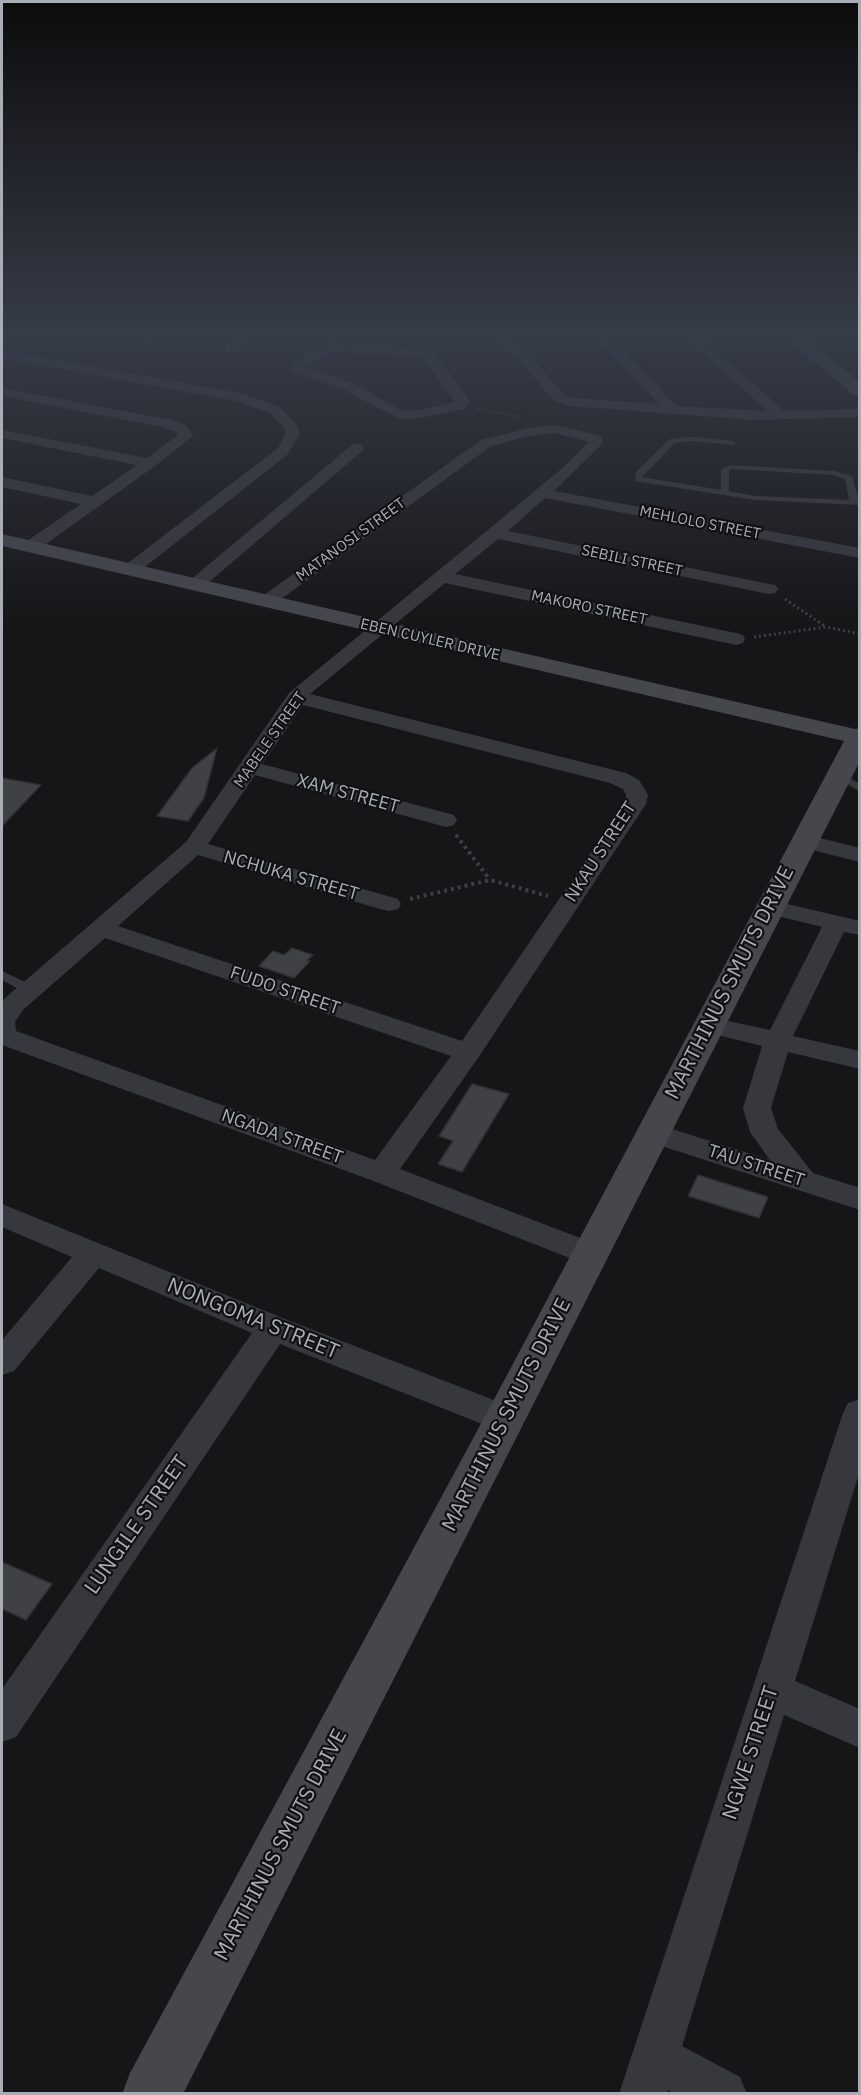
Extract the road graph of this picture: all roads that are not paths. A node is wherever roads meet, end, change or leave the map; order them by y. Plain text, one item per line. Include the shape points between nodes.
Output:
1 (6, 435) edge
2 (185, 435) edge
3 (293, 435) edge
4 (515, 435) edge
5 (583, 435) edge
6 (733, 442) dead end
7 (596, 443) joint
8 (357, 448) dead end
9 (150, 463) junction
10 (2, 482) edge
11 (540, 493) junction
12 (725, 493) junction
13 (95, 502) junction
14 (856, 503) edge
15 (495, 532) junction
16 (2, 540) edge
17 (30, 547) junction
18 (860, 553) edge
19 (130, 570) junction
20 (443, 576) junction
21 (195, 585) junction
22 (769, 589) road end
23 (267, 601) junction
24 (377, 628) junction
25 (736, 639) road end
26 (296, 697) junction
27 (859, 736) edge
28 (250, 767) junction
29 (849, 782) edge
30 (446, 820) road end
31 (804, 842) junction
32 (194, 847) junction
33 (860, 855) edge
34 (389, 904) road end
35 (770, 908) junction
36 (848, 925) edge
37 (102, 929) junction
38 (2, 975) edge
39 (22, 998) junction
40 (710, 1025) junction
41 (777, 1042) junction
42 (468, 1052) junction
43 (860, 1060) edge
44 (653, 1133) junction
45 (381, 1173) junction
46 (803, 1181) junction
47 (860, 1199) edge
48 (2, 1215) edge
49 (94, 1253) junction
50 (590, 1254) junction
51 (273, 1328) junction
52 (2, 1362) edge
53 (505, 1419) junction
54 (858, 1422) edge
55 (771, 1690) junction
56 (2, 1723) edge
57 (860, 1729) edge
58 (649, 2075) edge
59 (151, 2094) edge
60 (723, 2094) edge

1 - 9 street
2 - 9 street
3 - 19 street via 283,451
4 - 23 street, MATANOSI STREET via 482,446
5 - 7 street, MATANOSI STREET via 594,437
6 - 12 lane via 673,441 638,479
7 - 11 street, MABELE STREET
8 - 21 street
9 - 13 street
10 - 13 street
11 - 15 street, MABELE STREET
11 - 18 street, MEHLOLO STREET
12 - 14 lane
12 - 14 lane via 725,469 730,467 834,473 849,478
13 - 17 street
15 - 20 street, MABELE STREET
15 - 22 street, SEBILI STREET
16 - 17 street, EBEN CUYLER DRIVE
17 - 19 street, EBEN CUYLER DRIVE
19 - 21 street, EBEN CUYLER DRIVE
20 - 24 street, MABELE STREET
20 - 25 street, MAKORO STREET
21 - 23 street, EBEN CUYLER DRIVE
23 - 24 street, EBEN CUYLER DRIVE
24 - 26 street, MABELE STREET
24 - 27 street, EBEN CUYLER DRIVE
26 - 28 street, MABELE STREET
26 - 42 street, NKAU STREET via 629,783 636,791 635,804
27 - 29 street, MARTHINUS SMUTS DRIVE
28 - 30 street, XAM STREET
28 - 32 street, MABELE STREET
29 - 31 street, MARTHINUS SMUTS DRIVE
31 - 33 street
31 - 35 street, MARTHINUS SMUTS DRIVE
32 - 34 street, NCHUKA STREET
32 - 37 street, MABELE STREET
35 - 36 street
35 - 40 street, MARTHINUS SMUTS DRIVE
36 - 41 street
37 - 39 street, MABELE STREET
37 - 42 street, FUDO STREET
38 - 39 lane
39 - 45 street, NGADA STREET via 2,1022 7,1037
40 - 41 street
40 - 44 street, MARTHINUS SMUTS DRIVE
41 - 43 street
41 - 46 street via 757,1108 764,1132
42 - 45 street, NKAU STREET
44 - 46 street, TAU STREET
44 - 50 street, MARTHINUS SMUTS DRIVE
45 - 50 street, NGADA STREET
46 - 47 street, TAU STREET
48 - 49 street, NONGOMA STREET
49 - 51 street, NONGOMA STREET
49 - 52 street
50 - 53 street, MARTHINUS SMUTS DRIVE
51 - 53 street, NONGOMA STREET
51 - 56 street, LUNGILE STREET
53 - 59 street, MARTHINUS SMUTS DRIVE
54 - 55 street, NGWE STREET
55 - 57 street
55 - 58 street, NGWE STREET
58 - 60 street

